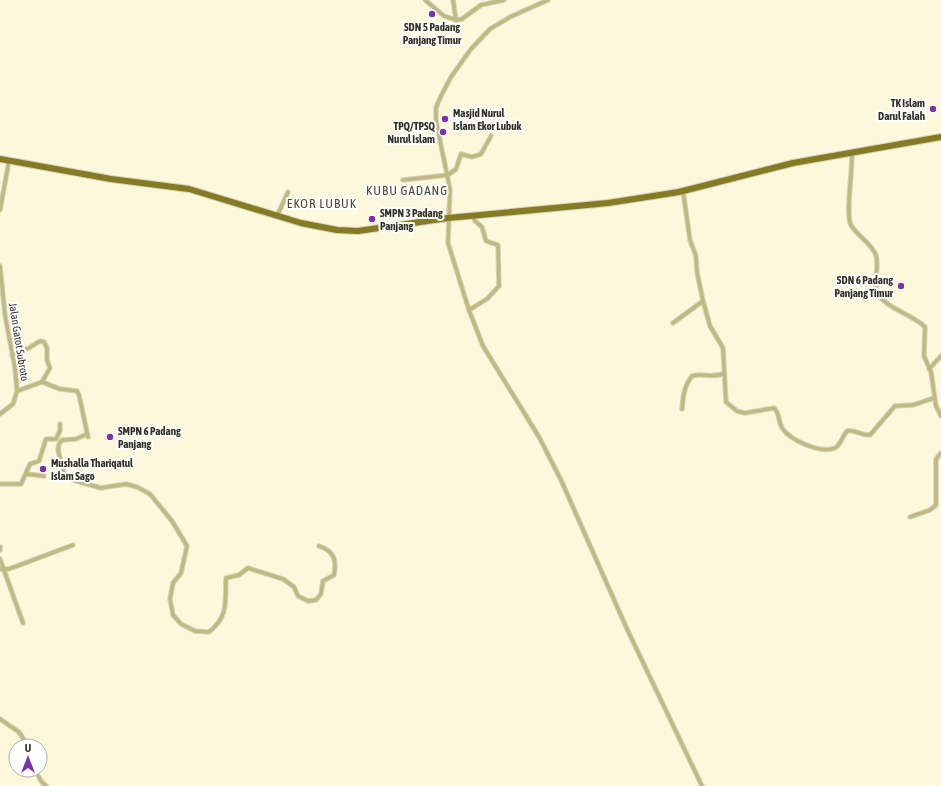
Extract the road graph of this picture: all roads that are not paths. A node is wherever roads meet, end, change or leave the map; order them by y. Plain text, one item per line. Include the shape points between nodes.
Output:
1 (425, 0) edge
2 (454, 0) edge
3 (504, 0) edge
4 (548, 0) edge
5 (456, 20) junction
6 (491, 136) dead end
7 (941, 137) edge
8 (852, 152) junction
9 (0, 159) edge
10 (9, 161) junction
11 (448, 175) junction
12 (403, 180) dead end
13 (683, 191) junction
14 (288, 192) dead end
15 (0, 210) edge
16 (472, 215) junction
17 (276, 217) junction
18 (448, 218) junction
19 (0, 266) edge
20 (703, 302) junction
21 (469, 310) junction
22 (673, 324) dead end
23 (12, 355) junction
24 (941, 356) edge
25 (929, 369) junction
26 (723, 374) junction
27 (42, 382) junction
28 (17, 390) junction
29 (934, 398) junction
30 (682, 409) dead end
31 (0, 414) edge
32 (941, 416) edge
33 (60, 424) dead end
34 (941, 453) edge
35 (26, 474) junction
36 (44, 476) dead end
37 (0, 484) edge
38 (910, 517) dead end
39 (73, 546) dead end
40 (319, 546) dead end
41 (0, 558) edge
42 (0, 569) edge
43 (5, 570) junction
44 (23, 623) dead end
45 (0, 719) edge
46 (23, 738) edge
47 (39, 778) edge
48 (46, 786) edge
49 (702, 786) edge

1 - 5 street via 444,16
2 - 5 street
3 - 5 street via 481,5 462,19
4 - 11 street via 490,29 471,49 451,77 436,108 438,135
6 - 11 street via 481,154 472,157 461,154 456,169
7 - 8 highway
8 - 13 highway via 793,163
8 - 25 street via 848,211 851,224 875,254 878,265 877,293 881,299 915,318 925,327 924,356
9 - 10 highway
10 - 15 street
10 - 17 highway via 111,179 189,189
11 - 12 street
11 - 18 street via 451,196
13 - 16 highway via 565,208
13 - 20 street via 689,237 696,256
14 - 17 street
16 - 18 highway
16 - 21 street via 481,226 486,241 498,245 499,286 487,299
17 - 18 highway via 301,224 358,231
18 - 21 street via 448,243
19 - 23 street, Jalan Gatot Subroto
20 - 22 street
20 - 26 street via 708,323 723,348
21 - 49 street via 483,346 539,437 561,480 630,636
23 - 27 street via 40,341 44,342 50,368
23 - 28 street, Jalan Gatot Subroto
24 - 25 street
25 - 29 street
26 - 29 street via 725,398 730,406 745,412 776,409 783,428 811,448 835,448 849,430 870,435 895,406 913,405
26 - 30 street via 711,377 692,376 684,392
27 - 28 street
27 - 40 street via 78,392 87,436 62,440 59,444 64,474 70,479 101,488 126,484 150,494 172,521 187,546 181,573 173,583 170,599 173,615 181,624 195,631 209,632 218,625 224,615 226,578 239,575 248,568 283,579 294,587 298,596 308,601 316,600 321,594 323,582 334,575 336,563 334,556
28 - 31 street, Jalan Gatot Subroto via 13,404
29 - 32 street
33 - 35 street via 56,439 46,439 39,460 30,464
34 - 38 street via 936,459 936,505 930,510
35 - 36 street
35 - 37 street via 19,485
39 - 43 street
41 - 43 street
42 - 43 street
43 - 44 street
45 - 46 street via 19,732
47 - 48 street

